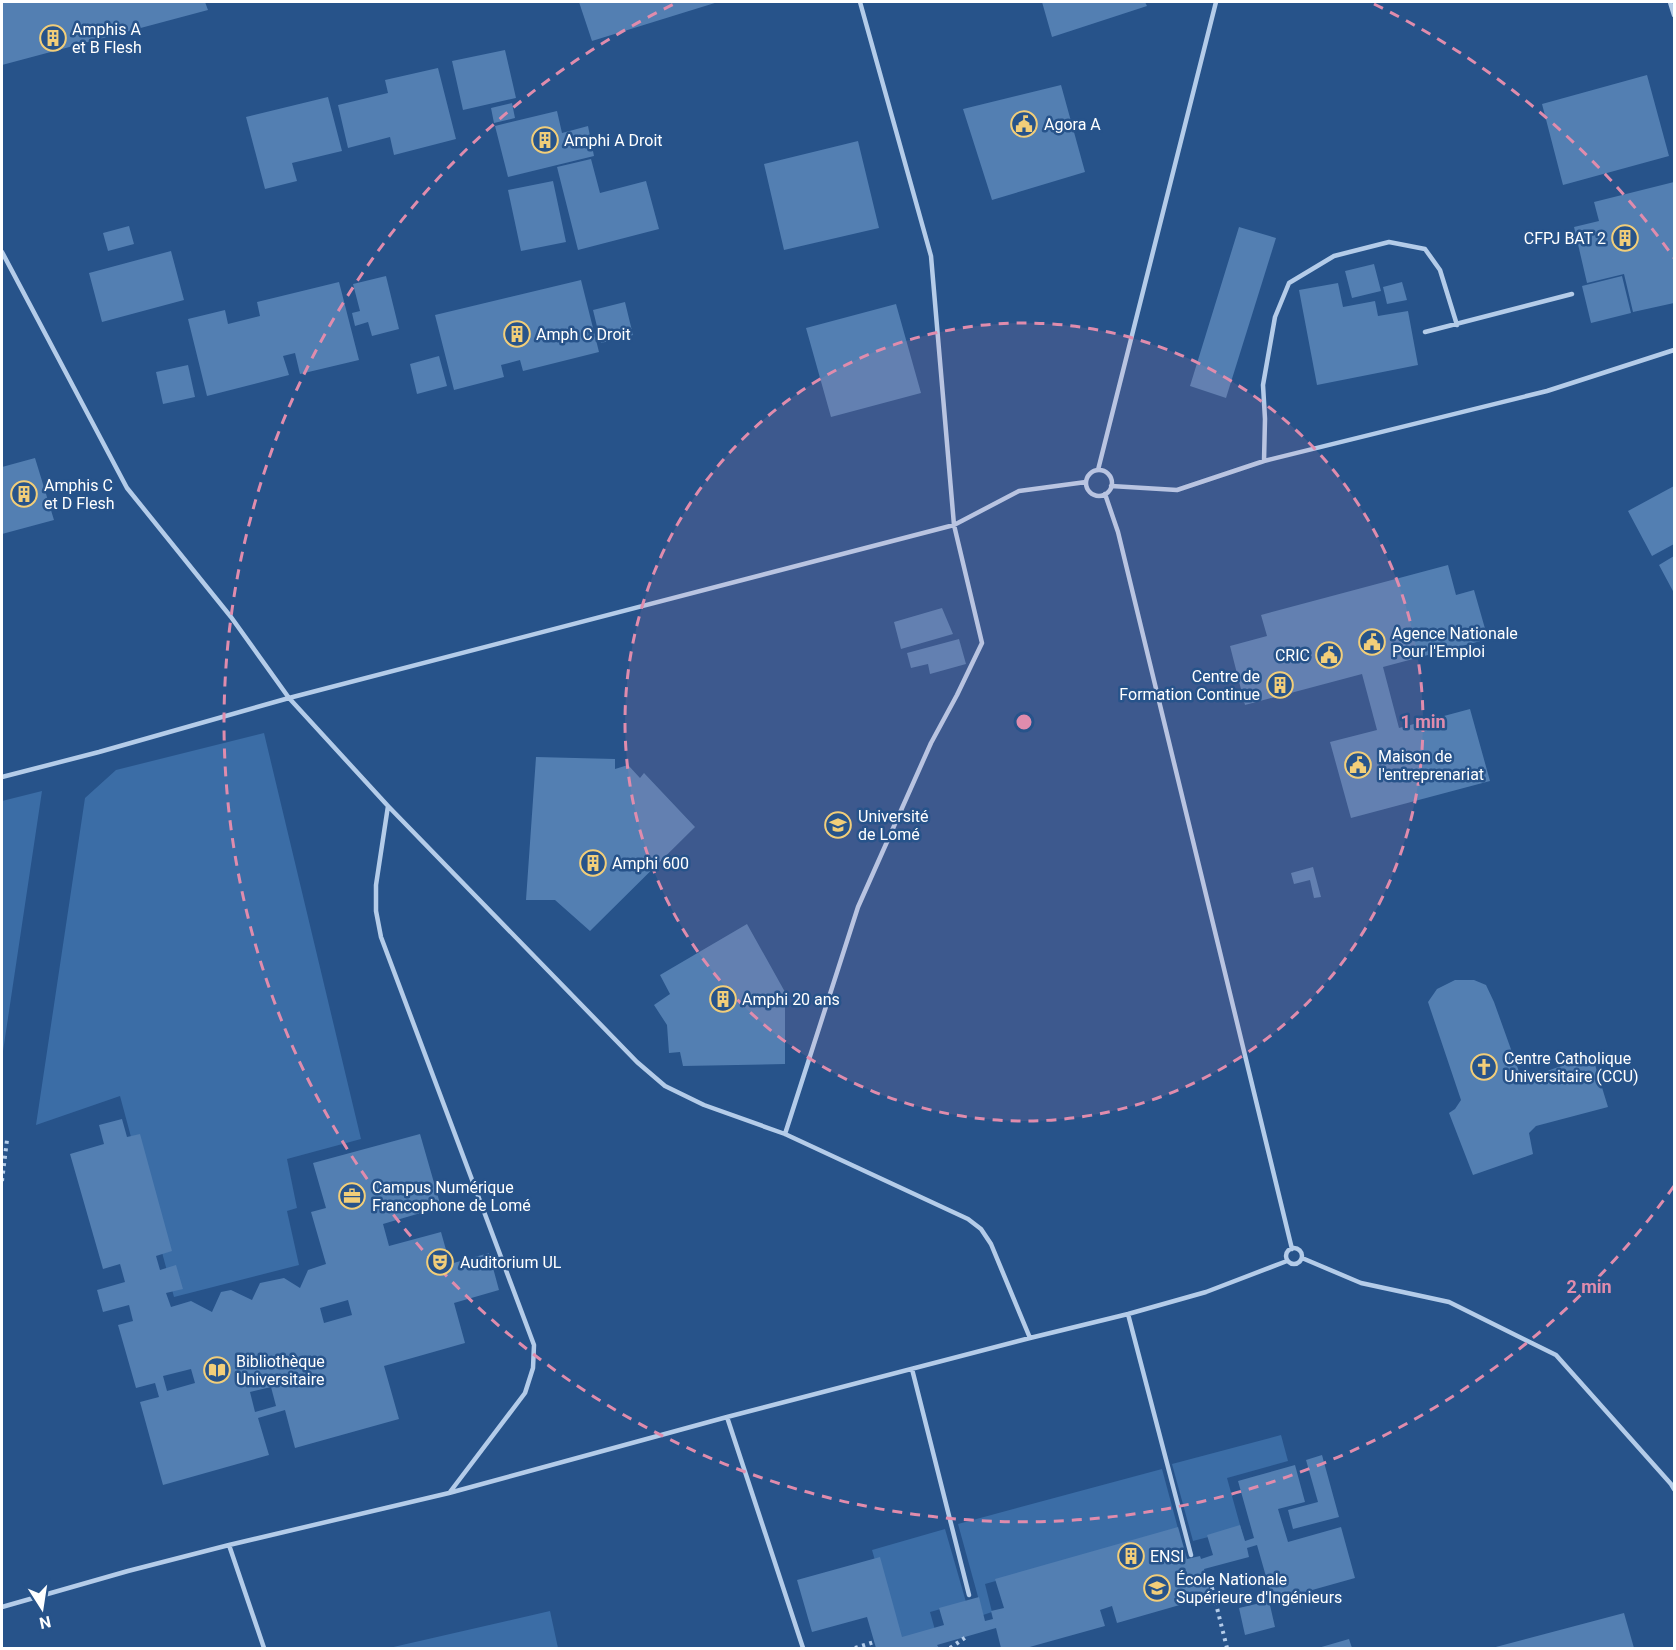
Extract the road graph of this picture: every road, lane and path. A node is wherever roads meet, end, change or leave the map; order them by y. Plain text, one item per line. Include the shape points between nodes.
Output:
1 (860, 2) edge
2 (1216, 2) edge
3 (1670, 2) edge
4 (1674, 15) edge
5 (2, 252) edge
6 (1572, 294) dead end
7 (1457, 325) junction
8 (1425, 332) dead end
9 (1674, 350) edge
10 (1264, 461) junction
11 (1098, 470) junction
12 (1086, 482) junction
13 (1111, 486) junction
14 (1105, 494) junction
15 (954, 525) junction
16 (289, 698) junction
17 (2, 777) edge
18 (388, 806) junction
19 (785, 1134) junction
20 (7, 1140) dead end
21 (2, 1181) edge
22 (1292, 1249) junction
23 (1302, 1258) junction
24 (1287, 1261) junction
25 (1128, 1314) junction
26 (1030, 1338) junction
27 (912, 1369) junction
28 (727, 1417) junction
29 (1674, 1489) edge
30 (449, 1493) junction
31 (230, 1545) junction
32 (1191, 1555) dead end
33 (1210, 1580) dead end
34 (969, 1595) dead end
35 (2, 1607) edge
36 (966, 1637) dead end
37 (874, 1642) dead end
38 (264, 1648) edge
39 (803, 1648) edge
40 (855, 1648) edge
41 (950, 1648) edge
42 (1227, 1648) edge

1 - 15 lane via 931,256
2 - 11 lane
3 - 4 lane
5 - 16 lane via 128,488 231,617
6 - 7 lane
7 - 8 lane
7 - 10 lane via 1440,270 1425,249 1389,242 1334,256 1289,283 1275,317 1263,385
9 - 10 lane via 1548,392
10 - 13 lane via 1177,490
11 - 12 lane via 1090,473
11 - 13 lane via 1111,478
12 - 14 lane via 1092,494
12 - 15 lane via 1019,491
13 - 14 lane
14 - 22 lane via 1118,532
15 - 16 lane
15 - 19 lane via 982,643 931,743 858,907
16 - 17 lane
16 - 18 lane
18 - 19 lane via 637,1062 665,1086 704,1105
18 - 30 lane via 376,885 381,938 534,1345 533,1368 525,1393
19 - 26 lane via 981,1228
20 - 21 path
22 - 23 lane via 1301,1252
22 - 24 lane via 1286,1254
23 - 24 lane via 1298,1263
23 - 29 lane via 1361,1283 1449,1302 1556,1355
24 - 25 lane via 1206,1292
25 - 26 lane
25 - 32 lane
26 - 27 lane
27 - 28 lane
27 - 34 lane
28 - 30 lane
28 - 39 lane
30 - 31 lane
31 - 35 lane
31 - 38 lane
33 - 42 path
36 - 41 path
37 - 40 path

